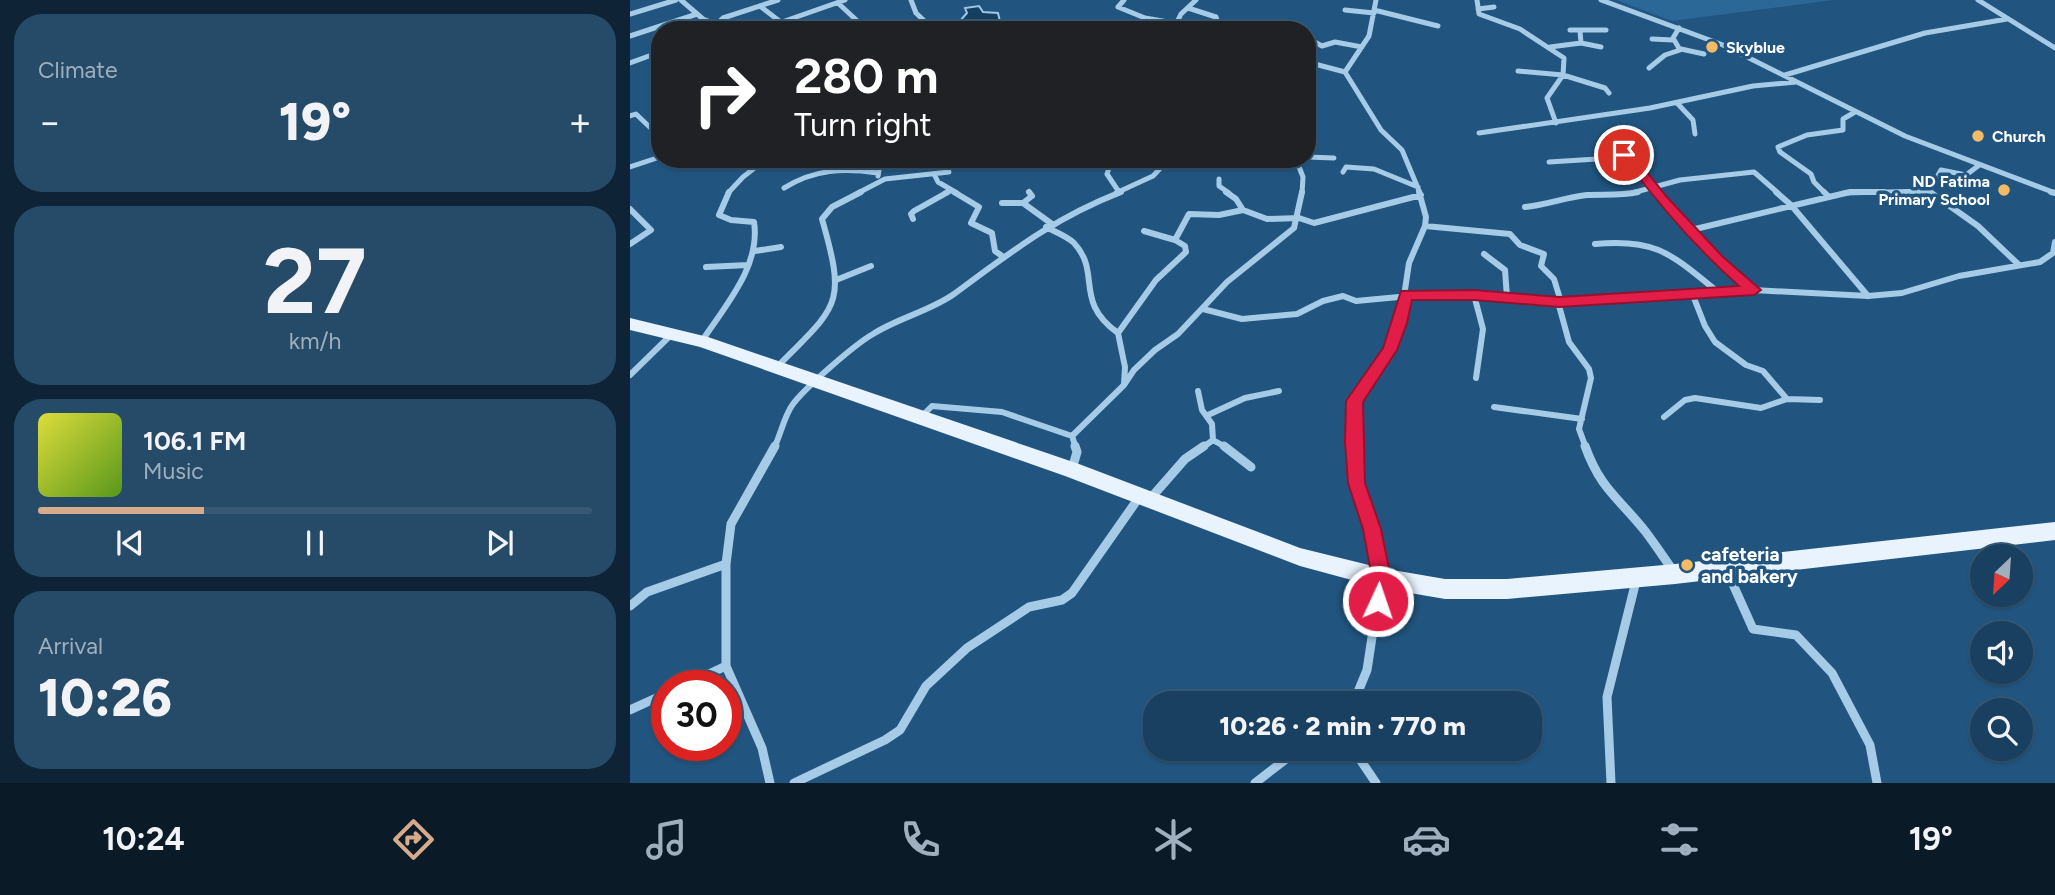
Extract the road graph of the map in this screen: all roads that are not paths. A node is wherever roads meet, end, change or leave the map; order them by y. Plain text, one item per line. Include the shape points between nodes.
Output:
1 (679, 0) edge
2 (748, 0) edge
3 (778, 0) edge
4 (845, 0) edge
5 (911, 0) edge
6 (1124, 0) edge
7 (1196, 0) edge
8 (1376, 0) edge
9 (1477, 0) edge
10 (1601, 0) edge
11 (1978, 0) edge
12 (838, 3) junction
13 (758, 6) junction
14 (1494, 7) dead end
15 (1188, 8) junction
16 (1478, 9) junction
17 (1345, 10) dead end
18 (1374, 12) junction
19 (630, 14) edge
20 (697, 14) junction
21 (2007, 19) junction
22 (1217, 20) dead end
23 (676, 21) edge
24 (710, 21) edge
25 (719, 21) edge
26 (780, 21) edge
27 (785, 21) edge
28 (857, 21) edge
29 (924, 21) edge
30 (1154, 21) edge
31 (1176, 21) edge
32 (1438, 26) dead end
33 (1679, 28) junction
34 (651, 29) edge
35 (1570, 30) dead end
36 (1606, 30) dead end
37 (1580, 31) junction
38 (630, 36) edge
39 (1652, 39) dead end
40 (1674, 40) junction
41 (1316, 43) edge
42 (1581, 43) junction
43 (1362, 47) junction
44 (1550, 47) junction
45 (1601, 47) dead end
46 (2055, 48) edge
47 (1681, 49) junction
48 (1704, 54) dead end
49 (651, 56) edge
50 (630, 63) edge
51 (1316, 64) edge
52 (1649, 68) dead end
53 (1518, 71) dead end
54 (1345, 72) junction
55 (1563, 75) junction
56 (1785, 75) junction
57 (1796, 82) junction
58 (1609, 93) dead end
59 (1676, 103) junction
60 (630, 109) edge
61 (1855, 112) junction
62 (633, 115) edge
63 (1556, 123) junction
64 (651, 130) edge
65 (1479, 133) dead end
66 (1695, 134) dead end
67 (1316, 158) edge
68 (1334, 159) dead end
69 (651, 160) edge
70 (1549, 162) dead end
71 (1978, 166) junction
72 (630, 167) edge
73 (755, 168) edge
74 (879, 168) edge
75 (1108, 168) edge
76 (1161, 168) edge
77 (1300, 168) edge
78 (949, 172) dead end
79 (1343, 172) dead end
80 (878, 173) junction
81 (934, 174) junction
82 (1219, 179) dead end
83 (877, 183) junction
84 (1418, 187) junction
85 (784, 188) dead end
86 (1653, 188) junction
87 (951, 190) junction
88 (1929, 191) junction
89 (1029, 192) dead end
90 (1119, 192) junction
91 (2055, 193) edge
92 (1421, 195) junction
93 (1829, 197) junction
94 (1002, 203) dead end
95 (1023, 203) junction
96 (1791, 205) junction
97 (1525, 207) dead end
98 (630, 209) edge
99 (1243, 210) junction
100 (1299, 218) junction
101 (913, 219) dead end
102 (1049, 226) junction
103 (1425, 226) junction
104 (1691, 230) junction
105 (1144, 231) dead end
106 (1175, 240) junction
107 (2055, 242) edge
108 (630, 244) edge
109 (1595, 244) dead end
110 (781, 247) dead end
111 (755, 251) junction
112 (1484, 254) dead end
113 (1002, 256) junction
114 (2018, 264) junction
115 (748, 265) junction
116 (870, 266) dead end
117 (706, 267) dead end
118 (836, 280) junction
119 (1754, 290) junction
120 (1718, 292) junction
121 (1692, 293) junction
122 (1406, 295) junction
123 (1474, 295) junction
124 (1868, 296) junction
125 (1507, 297) junction
126 (1560, 302) junction
127 (1203, 309) junction
128 (630, 324) edge
129 (672, 334) junction
130 (1118, 334) junction
131 (702, 341) junction
132 (776, 368) junction
133 (630, 375) edge
134 (1476, 378) dead end
135 (817, 381) junction
136 (1124, 385) junction
137 (1198, 391) dead end
138 (1279, 391) dead end
139 (1787, 400) junction
140 (1820, 400) dead end
141 (1494, 407) dead end
142 (1208, 415) junction
143 (920, 417) junction
144 (1664, 417) dead end
145 (1583, 419) junction
146 (1072, 436) junction
147 (1213, 440) junction
148 (1251, 467) dead end
149 (1072, 470) junction
150 (1145, 497) junction
151 (2055, 531) edge
152 (726, 564) junction
153 (1725, 568) junction
154 (1675, 574) junction
155 (1637, 577) junction
156 (1381, 578) junction
157 (630, 606) edge
158 (726, 666) junction
159 (717, 670) edge
160 (1360, 691) edge
161 (651, 700) edge
162 (630, 710) edge
163 (1283, 761) edge
164 (1361, 761) edge
165 (770, 783) edge
166 (794, 783) edge
167 (1255, 783) edge
168 (1376, 783) edge
169 (1612, 783) edge
170 (1877, 783) edge

1 - 19 street
1 - 20 street
2 - 13 street
3 - 13 street
4 - 12 street
5 - 29 street
6 - 30 street via 1118,7
7 - 15 street
8 - 18 street
9 - 16 street
10 - 33 street
11 - 21 street
12 - 27 street
12 - 28 street
13 - 25 street
13 - 26 street
14 - 16 street
15 - 22 street
15 - 31 street
16 - 44 street via 1483,16 1510,24
17 - 18 street
18 - 32 street
18 - 43 street
20 - 23 street
20 - 24 street
21 - 46 street
21 - 56 street via 1925,33
33 - 40 street
33 - 56 street
34 - 38 street
35 - 37 street
36 - 37 street
37 - 42 street
39 - 40 street
40 - 47 street
41 - 43 street
42 - 44 street
42 - 45 street
43 - 54 street
44 - 55 street via 1564,58
47 - 48 street
47 - 52 street via 1664,55
49 - 50 street
51 - 54 street
53 - 55 street
54 - 84 street via 1381,130 1402,150
55 - 58 street
55 - 63 street via 1547,98
56 - 57 street
57 - 59 street
57 - 61 street
59 - 63 street
59 - 66 street via 1688,110
60 - 62 street
61 - 71 street
61 - 93 street via 1843,119 1843,130 1807,135 1778,147 1811,174
62 - 64 street
63 - 65 street
67 - 68 street
69 - 72 street
70 - 86 street via 1624,155
71 - 88 street via 1966,175 1941,170
71 - 91 street
73 - 111 street via 729,189 719,215 754,222
74 - 80 street
75 - 90 street via 1107,174
76 - 90 street
77 - 100 street via 1303,177
78 - 81 street
79 - 84 street via 1346,167 1366,164 1398,182
80 - 83 street
80 - 85 street via 834,168 803,175
81 - 83 street via 898,176
81 - 87 street
82 - 99 street via 1219,186
83 - 118 street via 832,207 822,219 831,241
84 - 92 street
86 - 96 street via 1749,171 1759,174
86 - 97 street
86 - 104 street
87 - 101 street via 914,211
87 - 113 street via 979,207 971,223 992,233 995,251
88 - 93 street via 1871,190
88 - 114 street via 1978,226
89 - 95 street via 1032,195
90 - 102 street
92 - 100 street via 1332,220 1314,223
92 - 103 street
93 - 96 street
94 - 95 street
95 - 102 street
96 - 104 street
96 - 124 street
98 - 108 street via 651,230
99 - 100 street via 1267,219
99 - 106 street via 1189,214
100 - 127 street via 1288,234 1227,282
102 - 113 street
102 - 130 street via 1074,243 1087,271 1090,305 1105,327
103 - 122 street via 1409,263
103 - 126 street via 1510,234 1520,245 1544,254 1541,266 1554,279
104 - 119 street
105 - 106 street
106 - 130 street via 1186,252 1156,280
107 - 114 street via 2053,253 2040,262
109 - 120 street via 1640,242 1661,247
110 - 111 street
111 - 115 street
112 - 125 street via 1505,270
113 - 135 street via 951,296 872,334
114 - 124 street via 1902,293
115 - 117 street
115 - 131 street
116 - 118 street
118 - 132 street via 832,305
119 - 120 street
119 - 124 street
120 - 121 street
121 - 126 street
121 - 139 street via 1714,342 1763,371
122 - 123 street
122 - 127 street via 1356,301 1333,297 1280,317 1242,319
122 - 156 street via 1390,350 1354,401 1356,483 1372,529
123 - 125 street
123 - 134 street via 1483,329
125 - 126 street
126 - 145 street via 1569,342 1591,378
127 - 136 street via 1155,350
128 - 129 main road
129 - 131 main road
129 - 133 street
130 - 136 street
131 - 132 main road
132 - 135 main road
135 - 143 main road
135 - 152 street via 792,405 781,435 731,524
136 - 146 street
137 - 142 street via 1202,410
138 - 142 street via 1245,398
139 - 140 street
139 - 144 street via 1760,408 1695,398 1685,400
141 - 145 street
142 - 147 street
143 - 146 street via 932,406 1002,412
143 - 149 main road
145 - 154 street via 1579,429 1594,471
146 - 149 street via 1077,452
147 - 148 street
147 - 150 street
149 - 150 main road
150 - 156 main road via 1300,557
150 - 166 street via 1072,593 1062,600 1029,607 967,648 926,686 900,730 886,740
151 - 153 main road
152 - 157 street via 647,592
152 - 158 street
153 - 154 main road
153 - 170 street via 1753,629 1796,635 1832,673 1870,745
154 - 155 main road
155 - 156 main road via 1470,590
155 - 169 street via 1609,679
156 - 160 street
158 - 159 street
158 - 165 street via 762,748
161 - 162 street
163 - 167 street
164 - 168 street

